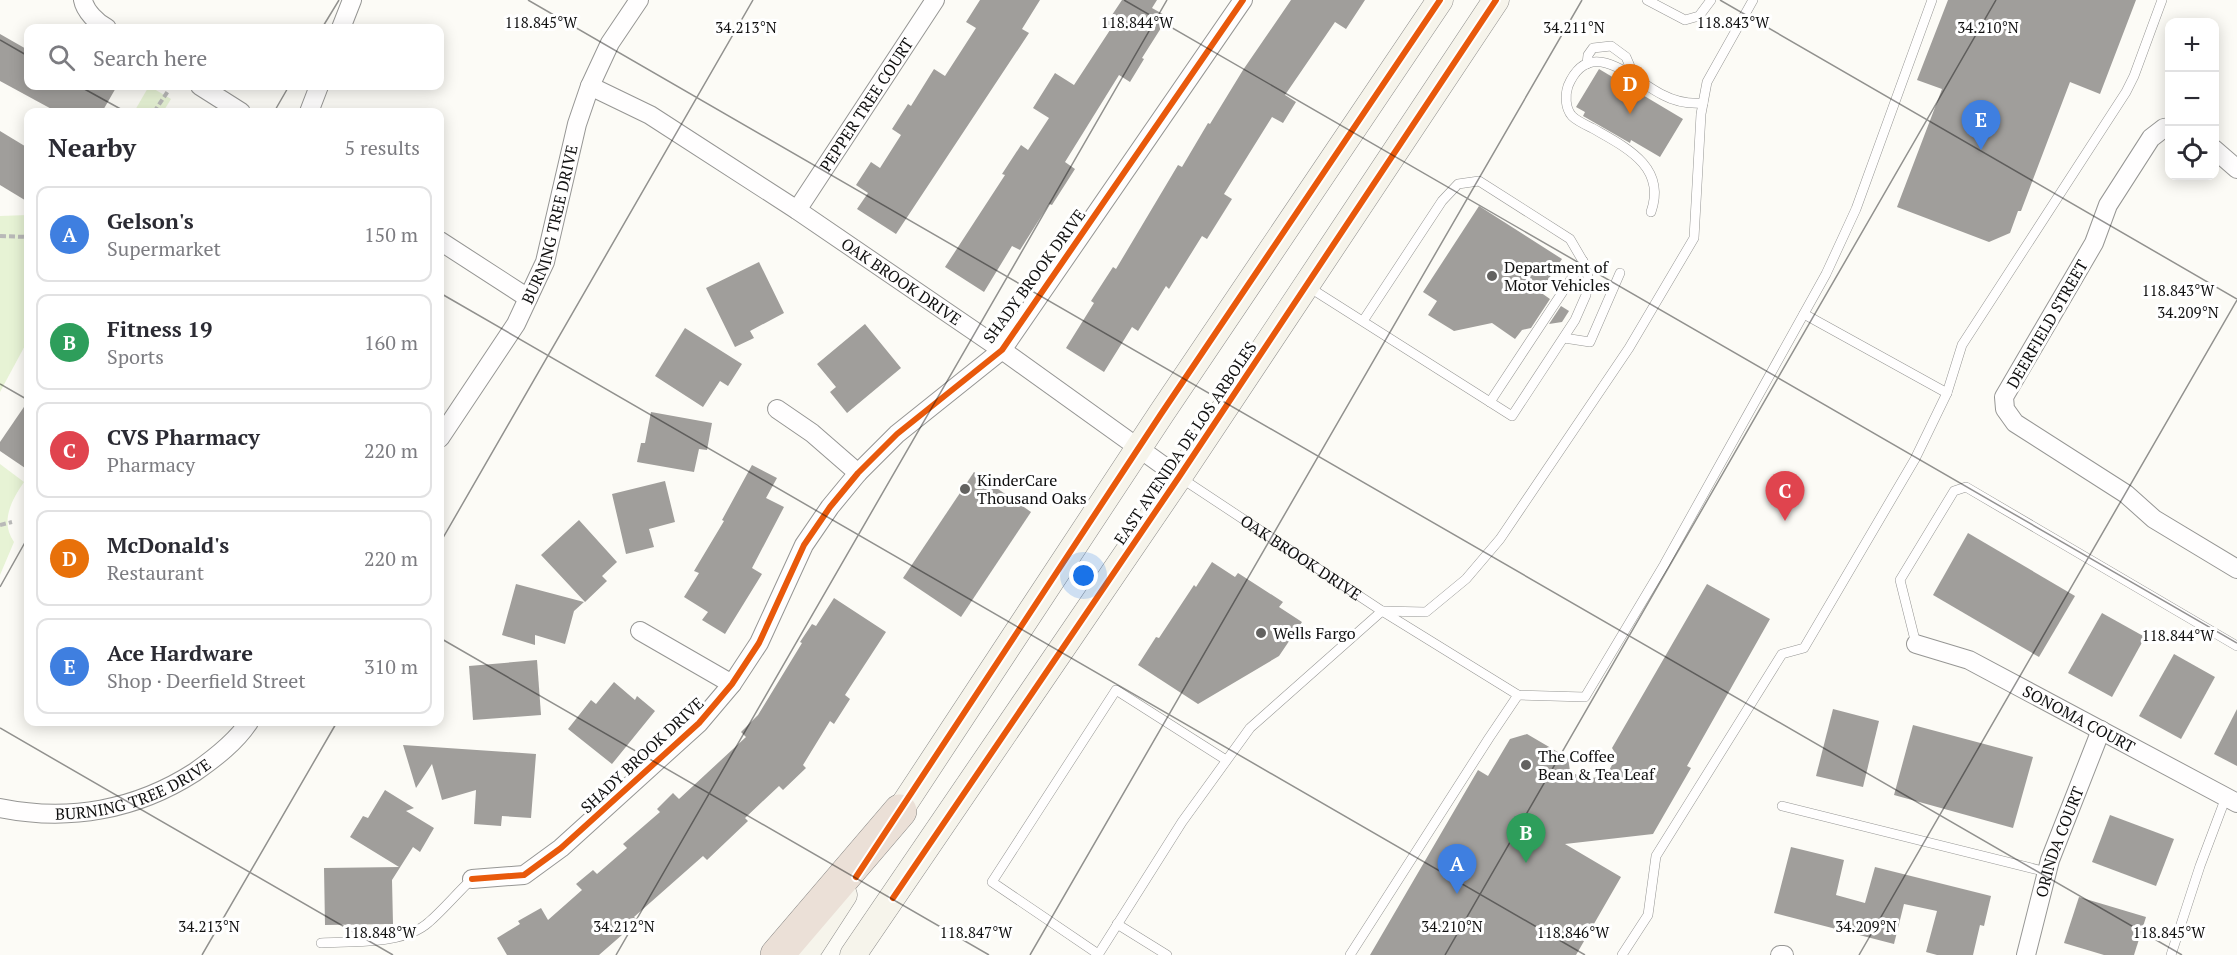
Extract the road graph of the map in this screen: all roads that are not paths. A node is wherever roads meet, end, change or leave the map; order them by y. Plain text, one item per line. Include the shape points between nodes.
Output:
1 (82, 0) edge
2 (352, 0) edge
3 (639, 0) edge
4 (935, 0) edge
5 (1244, 0) edge
6 (1440, 0) edge
7 (1497, 0) edge
8 (1647, 0) edge
9 (1711, 0) edge
10 (1753, 0) edge
11 (1932, 0) edge
12 (2162, 0) edge
13 (103, 24) edge
14 (343, 24) edge
15 (1587, 64) junction
16 (1635, 78) junction
17 (590, 86) junction
18 (206, 90) edge
19 (317, 90) edge
20 (1703, 103) junction
21 (235, 108) edge
22 (311, 108) edge
23 (2165, 128) edge
24 (2219, 153) edge
25 (2237, 169) edge
26 (797, 210) junction
27 (1651, 212) dead end
28 (444, 244) edge
29 (1583, 261) junction
30 (1620, 273) dead end
31 (1307, 286) junction
32 (528, 298) junction
33 (1804, 314) junction
34 (1364, 321) junction
35 (1564, 338) junction
36 (1002, 350) junction
37 (1947, 393) junction
38 (1490, 402) junction
39 (777, 409) dead end
40 (444, 432) edge
41 (1140, 447) junction
42 (858, 473) junction
43 (1179, 477) junction
44 (2237, 569) edge
45 (1382, 611) junction
46 (640, 631) dead end
47 (1916, 644) joint
48 (2237, 646) edge
49 (732, 684) junction
50 (1518, 695) junction
51 (246, 726) edge
52 (2101, 730) junction
53 (1226, 760) junction
54 (2231, 800) edge
55 (1782, 806) dead end
56 (0, 808) edge
57 (900, 811) junction
58 (2047, 872) junction
59 (472, 879) joint
60 (1117, 924) junction
61 (321, 943) dead end
62 (777, 955) edge
63 (805, 955) edge
64 (853, 955) edge
65 (1098, 955) edge
66 (1167, 955) edge
67 (1350, 955) edge
68 (1622, 955) edge
69 (2026, 955) edge
70 (2171, 955) edge

1 - 13 street
2 - 14 street
3 - 17 street, BURNING TREE DRIVE via 610,43
4 - 26 street, PEPPER TREE COURT
5 - 36 street, SHADY BROOK DRIVE
6 - 41 main road, EAST AVENIDA DE LOS ARBOLES
7 - 31 main road, EAST AVENIDA DE LOS ARBOLES
8 - 9 lane via 1685,20 1699,16
10 - 20 lane via 1707,82
11 - 33 lane via 1853,218
12 - 37 lane via 2126,92 1962,345
15 - 16 lane via 1599,61
15 - 16 lane via 1593,48 1611,46 1626,57
15 - 27 lane via 1568,85 1565,101 1572,116 1627,148 1651,173 1656,189
16 - 20 lane via 1663,96 1686,104
17 - 26 street, OAK BROOK DRIVE via 650,115
17 - 32 street, BURNING TREE DRIVE via 577,124 545,262
18 - 21 street
19 - 22 street
20 - 45 lane via 1694,238 1629,348 1500,539 1466,579 1426,612
23 - 44 street, DEERFIELD STREET via 2151,138 2108,205 2094,243 2004,397 2005,409 2015,423 2126,494 2154,519
24 - 25 street
26 - 36 street, OAK BROOK DRIVE
28 - 32 street
29 - 34 lane via 1570,239 1489,188 1479,182 1458,184 1442,201
29 - 35 lane via 1588,277 1586,295
29 - 38 lane
30 - 35 lane via 1590,342
31 - 34 lane
31 - 43 main road, EAST AVENIDA DE LOS ARBOLES
32 - 40 street, BURNING TREE DRIVE via 516,324
33 - 37 lane
33 - 50 lane via 1664,565 1585,697
34 - 38 lane
35 - 38 lane via 1512,416
36 - 41 street, OAK BROOK DRIVE
36 - 42 street, SHADY BROOK DRIVE via 897,434
37 - 68 lane via 1915,459 1804,648 1782,654 1656,856 1648,915
39 - 42 street
41 - 43 street, OAK BROOK DRIVE
41 - 57 main road, EAST AVENIDA DE LOS ARBOLES
42 - 49 street, SHADY BROOK DRIVE via 804,545 759,643
43 - 45 lane, OAK BROOK DRIVE
43 - 64 main road, EAST AVENIDA DE LOS ARBOLES
45 - 50 lane, OAK BROOK DRIVE
45 - 53 lane via 1250,728
46 - 49 street
47 - 48 lane via 1900,580 1954,491 1966,487
47 - 52 street, SONOMA COURT via 1969,660
49 - 59 street, SHADY BROOK DRIVE via 699,723 561,848 524,875
50 - 67 lane
51 - 56 street, BURNING TREE DRIVE via 211,761 172,786 132,803 57,815
52 - 54 street, SONOMA COURT
52 - 58 street, ORINDA COURT
53 - 60 lane
53 - 65 lane via 1116,690 992,882
54 - 70 lane via 2200,866
55 - 58 lane
57 - 62 highway
57 - 63 main road, EAST AVENIDA DE LOS ARBOLES
58 - 69 street, ORINDA COURT
59 - 61 lane via 428,923 412,933 385,939
60 - 65 lane
60 - 66 lane

